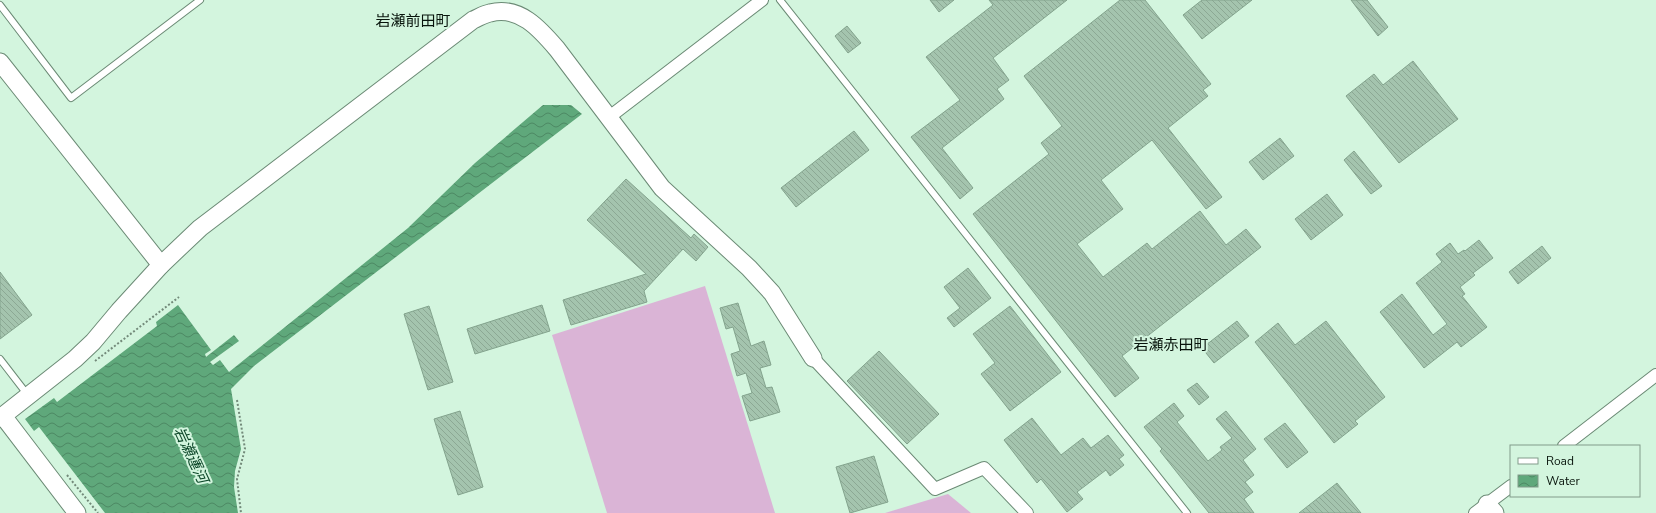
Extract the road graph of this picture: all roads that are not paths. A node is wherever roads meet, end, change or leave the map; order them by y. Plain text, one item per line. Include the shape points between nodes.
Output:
1 (200, 0) edge
2 (762, 0) edge
3 (780, 0) edge
4 (0, 4) edge
5 (0, 62) edge
6 (608, 118) junction
7 (161, 265) junction
8 (813, 358) joint
9 (0, 359) edge
10 (1656, 375) edge
11 (28, 396) junction
12 (1, 417) edge
13 (1565, 445) edge
14 (1510, 487) edge
15 (1486, 510) edge
16 (77, 513) edge
17 (1027, 513) edge
18 (1187, 513) edge

1 - 4 lane via 71,98
2 - 6 street
3 - 18 lane
5 - 7 street
6 - 7 street via 542,32 528,20 510,13 490,13 472,20 200,228
6 - 8 street via 662,188 749,268 767,288
7 - 11 street via 93,342
8 - 17 street via 935,489 984,468
9 - 11 lane
10 - 13 street
11 - 12 street
12 - 16 street
14 - 15 street

